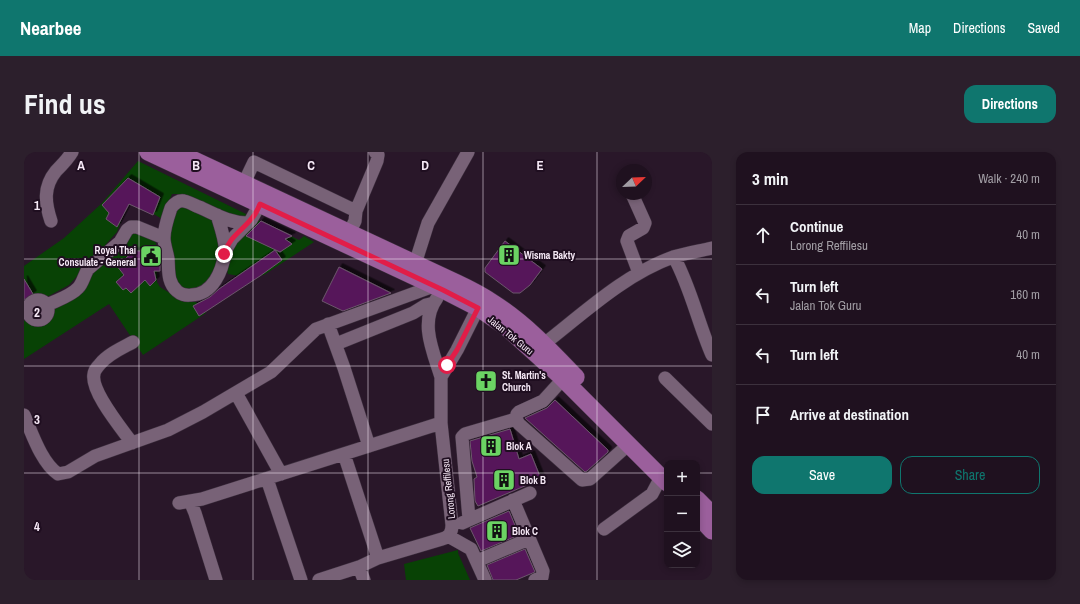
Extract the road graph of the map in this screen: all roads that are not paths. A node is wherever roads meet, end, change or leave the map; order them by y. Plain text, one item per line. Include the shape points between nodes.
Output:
1 (72, 152) edge
2 (148, 152) edge
3 (177, 152) edge
4 (375, 152) edge
5 (468, 152) edge
6 (255, 157) edge
7 (244, 183) junction
8 (635, 200) edge
9 (260, 204) junction
10 (356, 211) junction
11 (217, 215) junction
12 (51, 221) dead end
13 (247, 223) junction
14 (349, 232) junction
15 (164, 238) junction
16 (712, 248) edge
17 (225, 251) junction
18 (674, 257) junction
19 (415, 264) junction
20 (639, 273) junction
21 (437, 293) junction
22 (47, 305) dead end
23 (478, 308) junction
24 (328, 324) junction
25 (133, 342) dead end
26 (336, 344) junction
27 (544, 344) junction
28 (712, 355) edge
29 (441, 377) junction
30 (665, 378) dead end
31 (563, 379) junction
32 (236, 393) junction
33 (24, 415) edge
34 (516, 419) junction
35 (441, 423) junction
36 (712, 424) edge
37 (132, 443) junction
38 (629, 444) junction
39 (369, 446) junction
40 (344, 454) junction
41 (281, 474) junction
42 (664, 475) edge
43 (664, 475) edge
44 (664, 477) edge
45 (266, 479) junction
46 (530, 493) dead end
47 (513, 500) junction
48 (700, 502) edge
49 (712, 514) edge
50 (700, 518) edge
51 (469, 519) junction
52 (604, 529) dead end
53 (712, 531) edge
54 (450, 532) junction
55 (529, 539) junction
56 (378, 558) junction
57 (477, 561) junction
58 (359, 567) junction
59 (216, 580) edge
60 (301, 580) edge
61 (319, 580) edge
62 (364, 580) edge
63 (485, 580) edge
64 (535, 580) edge

1 - 12 street via 48,182 46,195
2 - 9 main road, Jalan Tok Guru
3 - 7 main road, Jalan Tok Guru
4 - 10 street via 378,158
5 - 19 street via 428,223
6 - 7 street
6 - 10 street
7 - 14 main road, Jalan Tok Guru
8 - 20 street via 645,223 643,228 629,236 627,241
9 - 13 street
9 - 21 main road, Jalan Tok Guru
10 - 14 street via 355,221
11 - 13 street via 236,223
11 - 15 street via 184,201 177,202 171,208
11 - 17 street
13 - 17 street
14 - 19 main road, Jalan Tok Guru
15 - 17 street via 172,284 184,295 192,296 208,290 218,276
15 - 22 street via 131,226 120,242 88,269 79,288
16 - 18 street
18 - 20 street
18 - 28 street
19 - 27 main road, Jalan Tok Guru via 496,304
20 - 27 street via 619,285
21 - 23 main road, Jalan Tok Guru
21 - 24 street
21 - 26 street
21 - 29 street, Lorong Reffilesu via 427,324 428,336
23 - 29 street
23 - 31 main road, Jalan Tok Guru via 506,327
24 - 26 street
24 - 32 street via 312,332 271,372
25 - 37 street via 100,363 93,374 101,400
26 - 39 street
27 - 42 main road, Jalan Tok Guru
29 - 35 street, Lorong Reffilesu
30 - 36 street
31 - 34 street via 543,401 518,412
31 - 38 main road, Jalan Tok Guru
32 - 37 street via 168,430
32 - 41 street
33 - 37 street via 46,462 58,474 68,472 95,456
34 - 38 street via 582,480 590,479
34 - 51 street via 462,437
35 - 39 street
35 - 54 street, Lorong Reffilesu
38 - 43 main road, Jalan Tok Guru
39 - 40 street
40 - 41 street
40 - 56 street
41 - 45 street
44 - 52 street via 652,494
45 - 59 street via 185,502
45 - 60 street
46 - 47 street
47 - 51 street
47 - 55 street
48 - 49 main road
50 - 53 main road
51 - 54 street
54 - 56 street via 442,539
54 - 57 street via 474,553
55 - 57 street
55 - 64 street via 544,573
56 - 58 street
57 - 63 street
58 - 61 street
58 - 62 street

